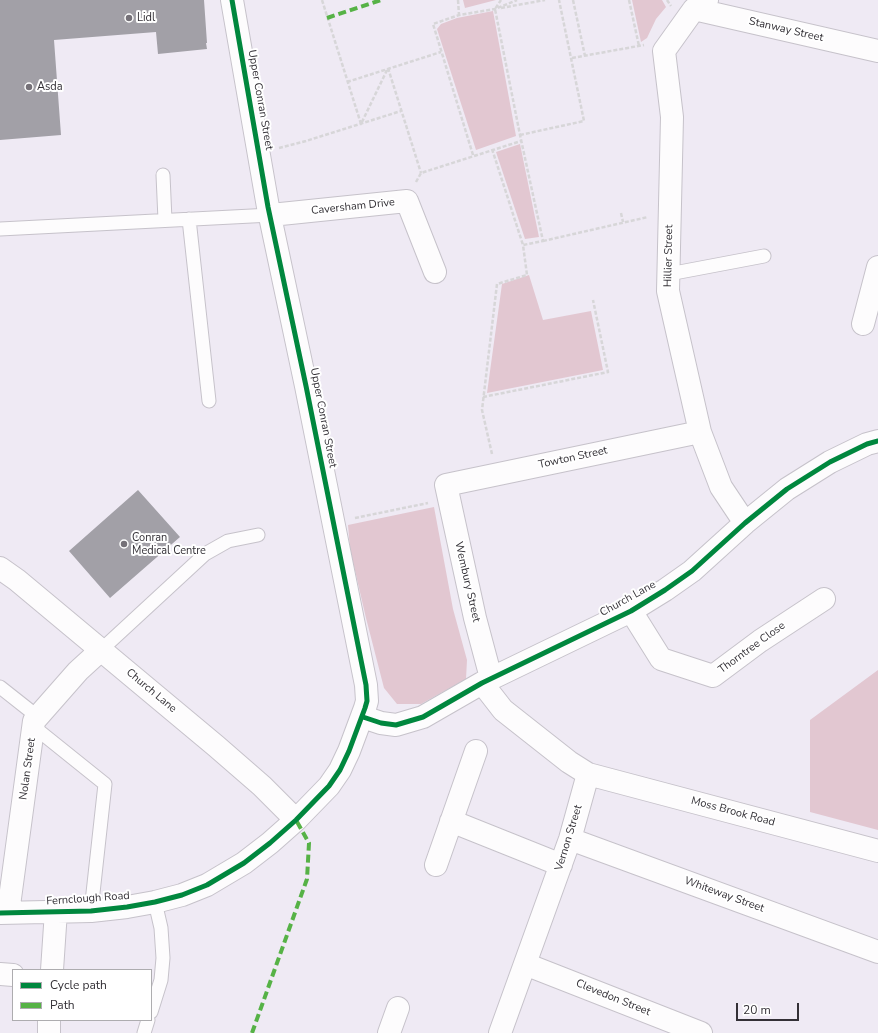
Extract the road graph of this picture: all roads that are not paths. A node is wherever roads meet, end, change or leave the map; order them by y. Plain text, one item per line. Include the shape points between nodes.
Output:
1 (232, 0) edge
2 (700, 4) edge
3 (878, 51) edge
4 (163, 175) dead end
5 (271, 215) junction
6 (189, 219) junction
7 (165, 220) junction
8 (0, 229) edge
9 (764, 256) dead end
10 (878, 267) edge
11 (435, 272) dead end
12 (668, 274) junction
13 (863, 324) dead end
14 (209, 401) dead end
15 (700, 432) junction
16 (878, 441) edge
17 (447, 492) joint
18 (745, 523) junction
19 (258, 535) dead end
20 (0, 568) edge
21 (824, 599) dead end
22 (631, 611) junction
23 (101, 650) junction
24 (486, 680) junction
25 (0, 687) edge
26 (362, 717) junction
27 (36, 722) junction
28 (476, 751) dead end
29 (588, 774) junction
30 (296, 820) junction
31 (451, 822) junction
32 (570, 839) junction
33 (878, 851) edge
34 (436, 865) dead end
35 (560, 865) junction
36 (155, 902) junction
37 (56, 911) junction
38 (91, 911) junction
39 (4, 913) edge
40 (878, 952) edge
41 (525, 964) junction
42 (52, 969) edge
43 (0, 974) edge
44 (12, 975) edge
45 (398, 1008) dead end
46 (152, 1009) edge
47 (49, 1021) edge
48 (148, 1021) edge
49 (49, 1033) edge
50 (144, 1033) edge
51 (389, 1033) edge
52 (500, 1033) edge
53 (701, 1033) edge

1 - 5 street, Upper Conran Street
2 - 3 street, Stanway Street
2 - 12 street, Hillier Street via 664,51 672,116
4 - 7 lane
5 - 6 lane
5 - 11 street, Caversham Drive via 407,201
5 - 26 street, Upper Conran Street via 366,685 367,701
6 - 7 lane
6 - 14 lane
7 - 8 lane
9 - 12 lane
10 - 13 street
12 - 15 street, Hillier Street via 668,291
15 - 17 street, Towton Street via 496,475
15 - 18 street, Hillier Street via 721,487
16 - 18 street, Church Lane via 830,462 787,489
17 - 24 street, Wembury Street
18 - 22 street, Church Lane via 692,571
19 - 23 lane via 228,541 205,554
20 - 23 street, Church Lane
21 - 22 street, Thorntree Close via 713,676 661,659
22 - 24 street, Church Lane
23 - 27 street via 78,671
23 - 30 street, Church Lane via 262,786
24 - 26 street, Church Lane via 423,717 408,722 396,725
24 - 29 street via 503,710
25 - 27 lane
26 - 30 street, Upper Conran Street via 340,770
27 - 38 lane via 106,784
27 - 39 street, Nolan Street
28 - 31 street
29 - 32 street, Vernon Street
29 - 33 street, Moss Brook Road
30 - 36 street, Fernclough Road via 244,863 207,885
31 - 34 street
31 - 35 street
32 - 35 street, Vernon Street
32 - 40 street, Whiteway Street
35 - 41 street, Vernon Street
36 - 38 street, Fernclough Road
36 - 46 lane via 161,928 163,958 161,980
37 - 38 street, Fernclough Road
37 - 39 street, Fernclough Road
37 - 42 street
41 - 52 street, Vernon Street
41 - 53 street, Clevedon Street
43 - 44 street
45 - 51 street
47 - 49 street
48 - 50 lane

